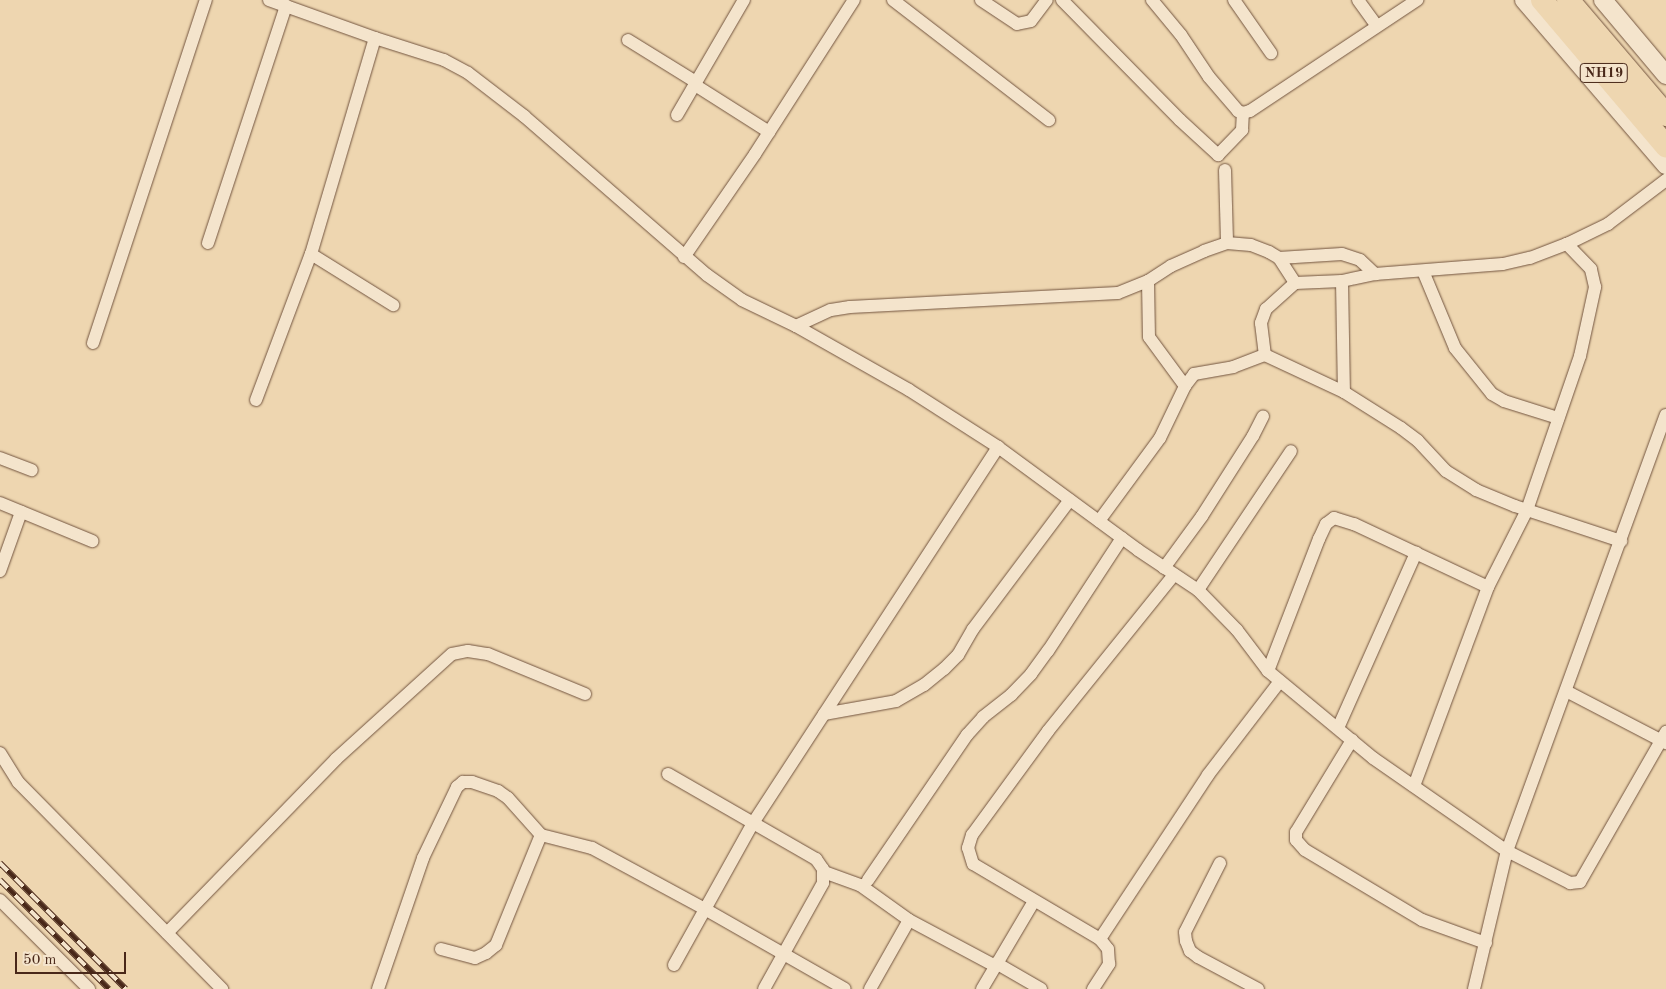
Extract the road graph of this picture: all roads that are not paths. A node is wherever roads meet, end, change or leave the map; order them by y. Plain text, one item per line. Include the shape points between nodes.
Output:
1 (206, 0) edge
2 (269, 0) edge
3 (744, 0) edge
4 (854, 0) edge
5 (893, 0) edge
6 (981, 0) edge
7 (1047, 0) edge
8 (1062, 0) edge
9 (1152, 0) edge
10 (1234, 0) edge
11 (1358, 0) edge
12 (1417, 0) edge
13 (1524, 0) edge
14 (1542, 0) edge
15 (1568, 0) edge
16 (1603, 0) edge
17 (286, 6) junction
18 (1377, 26) junction
19 (374, 38) junction
20 (628, 40) dead end
21 (1270, 53) dead end
22 (1666, 75) edge
23 (696, 83) junction
24 (1243, 113) junction
25 (677, 115) dead end
26 (1666, 115) edge
27 (1049, 120) dead end
28 (769, 132) junction
29 (1666, 146) edge
30 (1666, 165) edge
31 (1225, 170) dead end
32 (1666, 180) edge
33 (1227, 243) junction
34 (208, 244) dead end
35 (1567, 244) junction
36 (312, 254) junction
37 (684, 257) junction
38 (1279, 258) junction
39 (1422, 271) junction
40 (1375, 274) junction
41 (1148, 281) junction
42 (1342, 281) junction
43 (1295, 283) junction
44 (393, 305) dead end
45 (796, 326) junction
46 (93, 343) dead end
47 (1265, 355) junction
48 (1185, 386) junction
49 (1344, 392) junction
50 (256, 400) dead end
51 (1666, 415) edge
52 (1263, 416) dead end
53 (1558, 418) junction
54 (998, 447) junction
55 (1291, 451) dead end
56 (0, 458) edge
57 (32, 470) dead end
58 (1070, 500) junction
59 (0, 503) edge
60 (1527, 510) junction
61 (21, 512) junction
62 (1099, 521) junction
63 (1122, 538) junction
64 (92, 541) dead end
65 (1621, 542) junction
66 (1416, 553) junction
67 (0, 571) edge
68 (1169, 572) junction
69 (1488, 587) junction
70 (1198, 590) junction
71 (1268, 671) junction
72 (1280, 680) junction
73 (1566, 691) junction
74 (585, 694) dead end
75 (824, 714) junction
76 (1338, 728) junction
77 (1664, 739) edge
78 (1352, 740) junction
79 (0, 753) edge
80 (668, 774) dead end
81 (1414, 786) junction
82 (753, 823) junction
83 (542, 835) junction
84 (1507, 851) junction
85 (1220, 863) dead end
86 (824, 872) junction
87 (868, 880) dead end
88 (0, 900) edge
89 (1034, 901) junction
90 (703, 908) junction
91 (909, 920) junction
92 (167, 933) junction
93 (1100, 939) junction
94 (1486, 943) junction
95 (441, 949) dead end
96 (784, 954) junction
97 (996, 964) junction
98 (674, 965) dead end
99 (89, 989) edge
100 (222, 989) edge
101 (378, 989) edge
102 (764, 989) edge
103 (845, 989) edge
104 (870, 989) edge
105 (982, 989) edge
106 (1042, 989) edge
107 (1093, 989) edge
108 (1258, 989) edge
109 (1474, 989) edge

1 - 46 street
2 - 17 street
3 - 23 street
4 - 28 street
5 - 27 street
6 - 7 street via 1016,24 1030,21
8 - 24 street via 1218,155 1242,130
9 - 24 street via 1209,77
10 - 21 street
11 - 18 street
12 - 18 street
13 - 30 main road
14 - 29 highway, NH19
15 - 26 highway, NH19
16 - 22 main road
17 - 19 street
17 - 34 street
18 - 24 street
19 - 36 street
19 - 37 street via 444,60 468,73 524,116
20 - 23 street
23 - 25 street
23 - 28 street
28 - 37 street
31 - 33 street
32 - 35 street via 1608,224
33 - 38 street via 1251,245
33 - 41 street via 1204,250
35 - 39 street via 1503,264
35 - 53 street via 1590,269 1595,287 1580,356
36 - 44 street
36 - 50 street
37 - 45 street via 742,300
38 - 40 street via 1342,254 1360,260
38 - 43 street
39 - 40 street
39 - 53 street via 1455,348 1492,394
40 - 42 street
41 - 45 street via 1118,293 831,310
41 - 48 street via 1149,336
42 - 43 street
42 - 49 street
43 - 47 street via 1266,308 1261,323
45 - 54 street via 909,390
47 - 48 street via 1233,367 1194,374
47 - 49 street
48 - 62 street via 1160,438
49 - 60 street via 1418,441 1446,472 1476,490
51 - 65 street
52 - 68 street
53 - 60 street
54 - 58 street
54 - 75 street
55 - 70 street
56 - 57 street
58 - 62 street
58 - 75 street via 973,629 958,655 944,669 896,701
59 - 61 street
60 - 65 street
60 - 69 street
61 - 64 street
61 - 67 street
62 - 63 street
63 - 68 street
63 - 87 street via 1048,651 1024,681 967,735
65 - 73 street
66 - 69 street
66 - 71 street via 1354,524 1334,518 1326,524
66 - 76 street
68 - 70 street
68 - 89 street via 972,835 968,848 973,864
69 - 81 street
70 - 71 street via 1236,630
71 - 72 street
72 - 76 street
72 - 93 street via 1208,775
73 - 77 street
73 - 84 street
74 - 92 street via 488,654 468,651 452,654 336,759
75 - 82 street
76 - 78 street
77 - 84 street via 1580,882 1570,883
78 - 81 street
78 - 94 street via 1296,832 1296,840 1304,850 1422,920
79 - 92 street via 18,782
80 - 82 street
81 - 84 street
82 - 86 street via 816,859
82 - 90 street
83 - 90 street via 592,848
83 - 95 street via 496,945 475,958
83 - 101 street via 498,791 472,782 463,782 457,787 423,858
84 - 94 street
85 - 108 street via 1186,932 1186,941 1190,951 1198,957
86 - 91 street via 860,884
86 - 96 street via 823,882
88 - 99 street
89 - 93 street
89 - 97 street
90 - 96 street
90 - 98 street
91 - 97 street
91 - 104 street
92 - 100 street
93 - 107 street via 1108,950 1109,964
94 - 109 street
96 - 102 street
96 - 103 street
97 - 105 street
97 - 106 street

